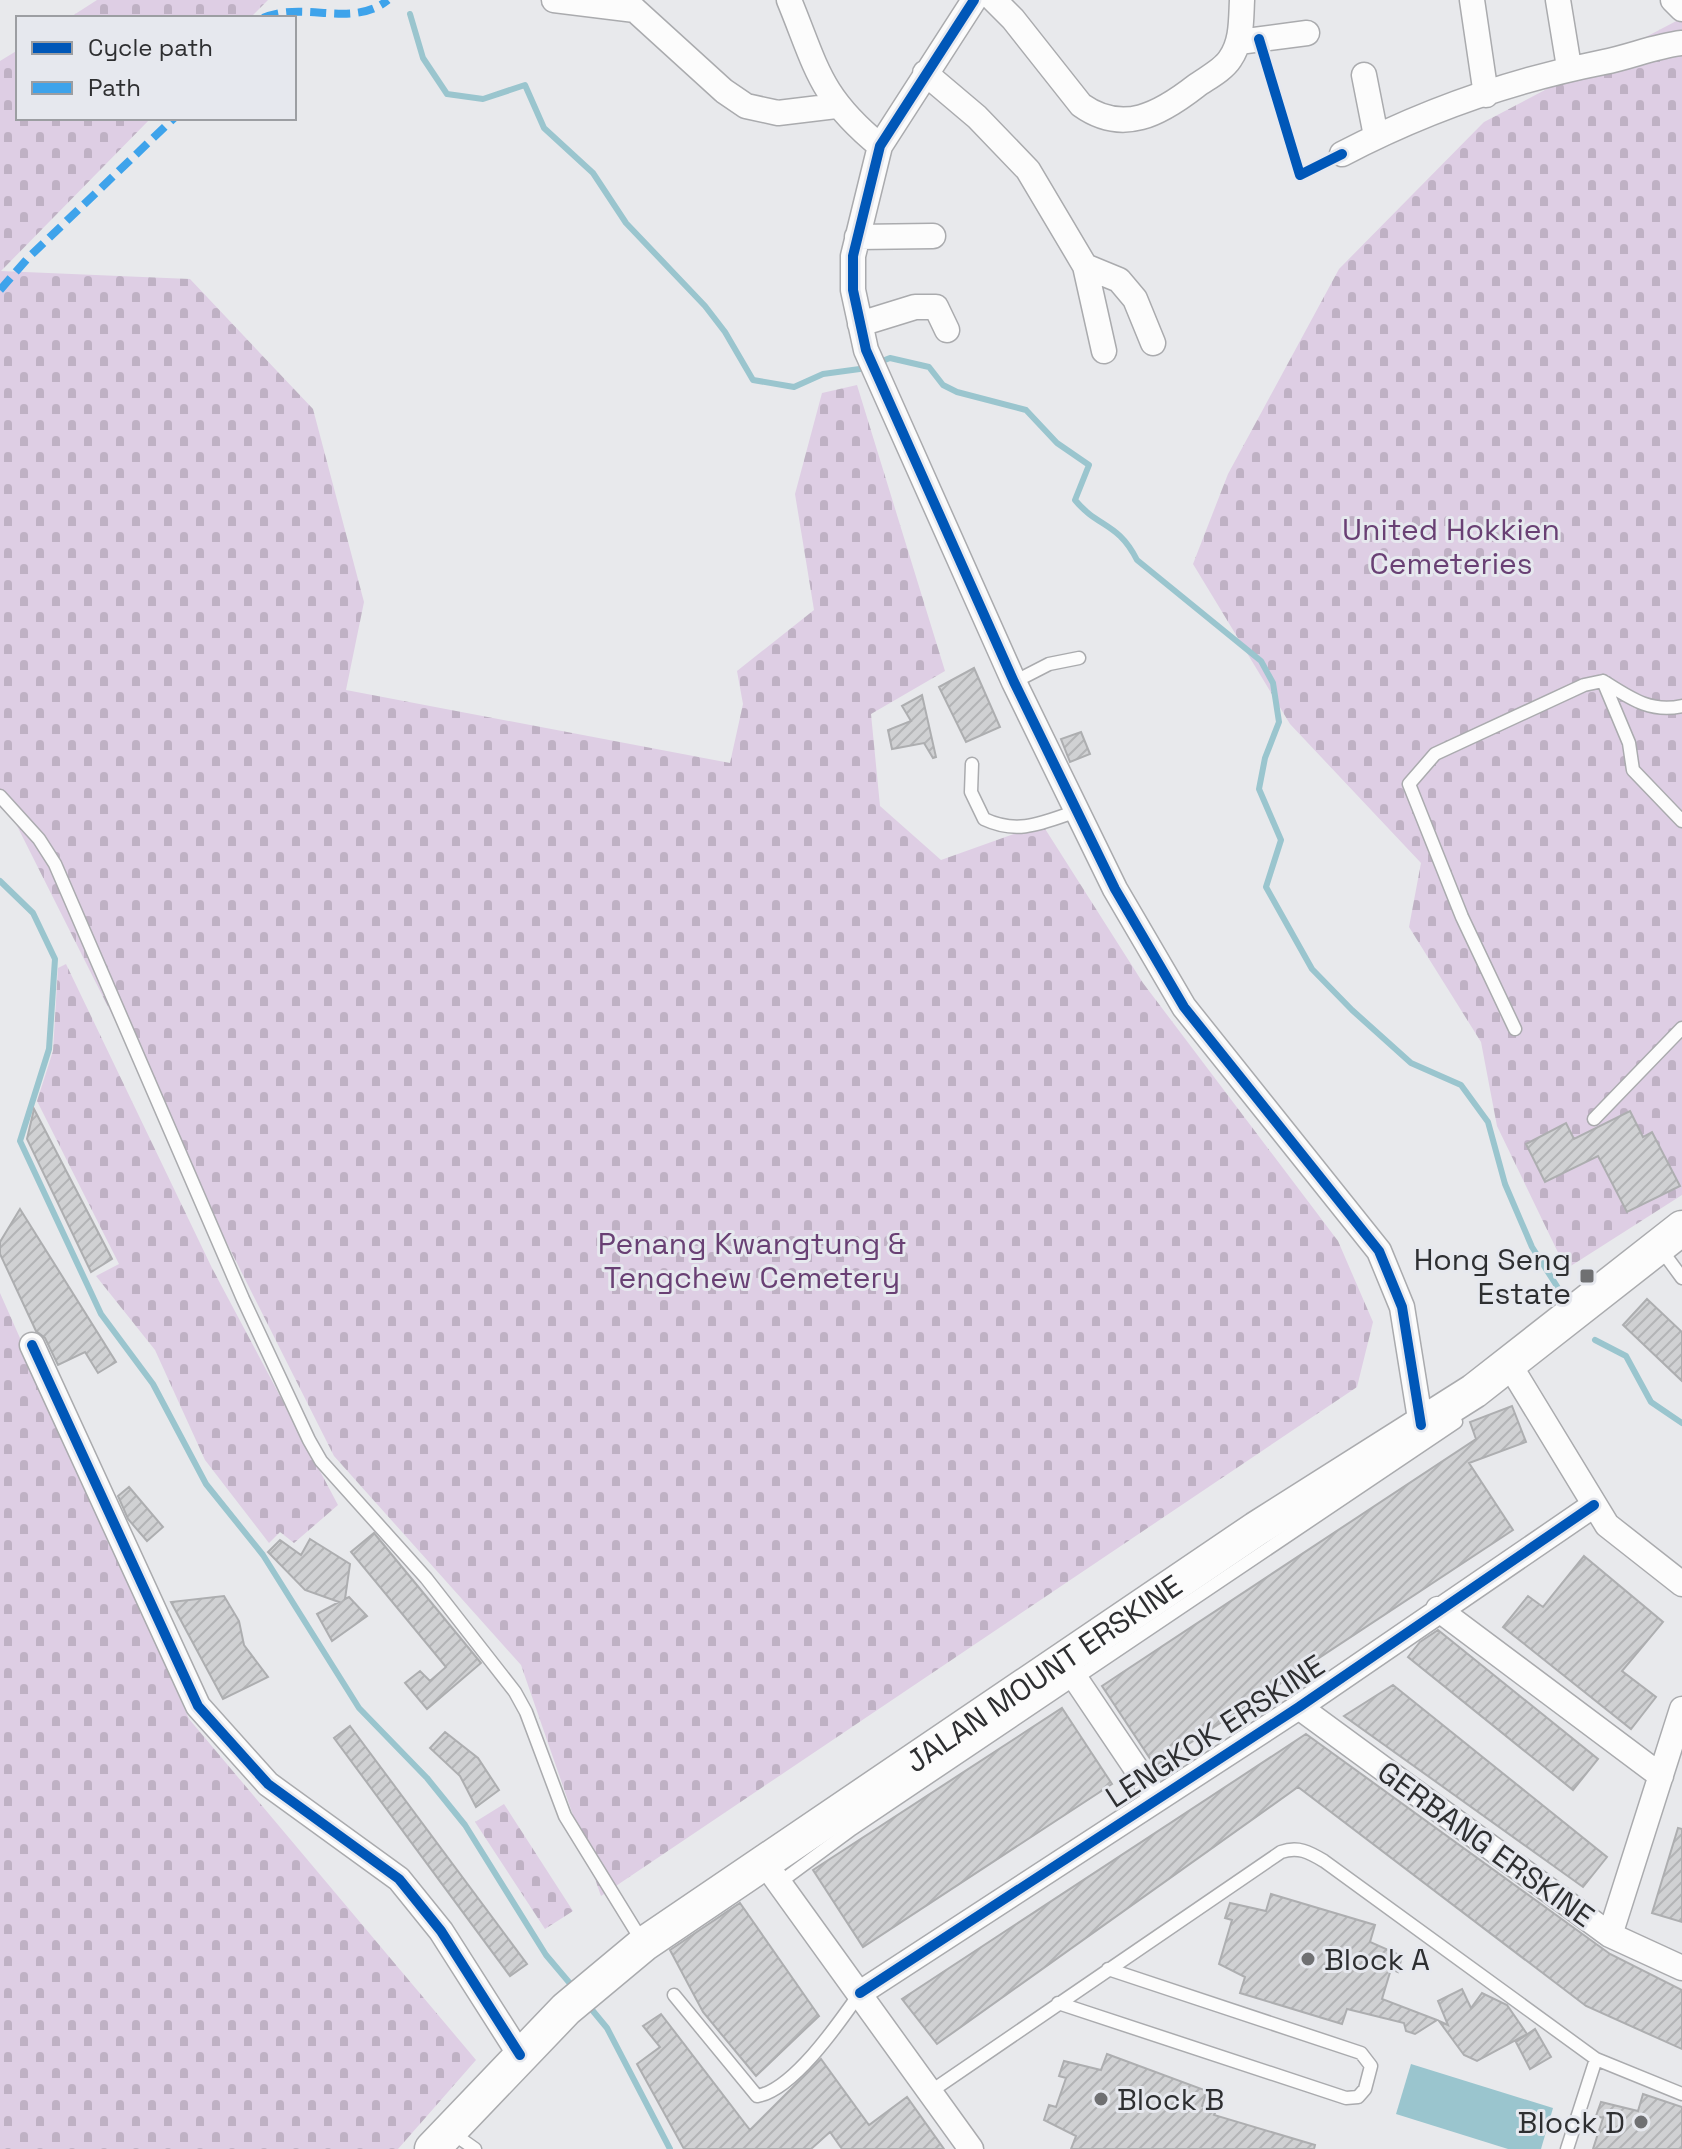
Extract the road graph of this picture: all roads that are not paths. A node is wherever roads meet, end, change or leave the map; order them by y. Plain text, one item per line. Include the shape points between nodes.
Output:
1 (554, 0) edge
2 (789, 0) edge
3 (974, 0) edge
4 (994, 0) edge
5 (1242, 0) edge
6 (1472, 0) edge
7 (1558, 0) edge
8 (1673, 0) edge
9 (636, 5) edge
10 (1682, 9) edge
11 (1307, 33) dead end
12 (1239, 42) junction
13 (1682, 43) edge
14 (1569, 67) junction
15 (925, 73) junction
16 (1364, 75) dead end
17 (1486, 95) junction
18 (836, 106) junction
19 (1376, 136) junction
20 (880, 146) junction
21 (1342, 154) dead end
22 (933, 236) dead end
23 (857, 237) junction
24 (1085, 266) junction
25 (860, 324) junction
26 (947, 330) dead end
27 (1153, 343) dead end
28 (1104, 351) dead end
29 (1079, 658) dead end
30 (1603, 681) junction
31 (1014, 682) junction
32 (1682, 706) edge
33 (972, 764) dead end
34 (0, 796) edge
35 (1077, 811) junction
36 (1682, 821) edge
37 (1682, 1028) edge
38 (1515, 1029) dead end
39 (1594, 1119) dead end
40 (1671, 1238) edge
41 (1682, 1278) edge
42 (32, 1345) dead end
43 (1509, 1364) junction
44 (1474, 1391) junction
45 (1421, 1425) junction
46 (1594, 1505) junction
47 (1682, 1584) edge
48 (1438, 1609) junction
49 (1070, 1669) junction
50 (1299, 1707) junction
51 (1682, 1709) edge
52 (1661, 1776) junction
53 (1156, 1798) junction
54 (772, 1872) junction
55 (1610, 1935) junction
56 (644, 1944) junction
57 (1682, 1968) edge
58 (1108, 1969) junction
59 (860, 1993) junction
60 (674, 1995) dead end
61 (1058, 2003) junction
62 (520, 2055) junction
63 (1596, 2059) junction
64 (930, 2092) junction
65 (1682, 2094) edge
66 (452, 2143) edge
67 (971, 2149) edge
68 (1567, 2149) edge

1 - 9 street
2 - 18 street via 812,65
3 - 15 street
4 - 12 street via 1081,105 1108,119 1147,118 1167,108 1228,62
5 - 12 street
6 - 17 street
7 - 14 street
8 - 10 street
9 - 18 street via 715,83 746,106 778,113
11 - 12 street
13 - 14 street
14 - 17 street
15 - 20 street
15 - 24 street via 1028,170
16 - 19 street
17 - 19 street
18 - 20 street
19 - 21 street
20 - 23 street
22 - 23 street
23 - 25 street via 853,290
24 - 27 street via 1119,280 1135,299
24 - 28 street
25 - 26 street via 915,307 936,307
25 - 31 street via 878,381
29 - 31 lane via 1049,664
30 - 32 lane via 1663,710
30 - 36 lane via 1629,743 1633,770
30 - 38 lane via 1545,700 1435,754 1409,784 1462,917
31 - 35 street
33 - 35 lane via 971,792 984,819 1005,829
34 - 56 lane via 55,864 309,1440 321,1461 477,1639 515,1692 565,1816
35 - 45 street via 1115,889 1184,1007 1379,1251 1402,1307
37 - 39 lane
40 - 41 lane
40 - 43 main road, JALAN MOUNT ERSKINE
42 - 62 street via 198,1706 268,1784 399,1879 441,1931
43 - 44 main road, JALAN MOUNT ERSKINE
43 - 46 street
44 - 45 main road, JALAN MOUNT ERSKINE
44 - 49 lane via 1460,1419
45 - 49 main road, JALAN MOUNT ERSKINE via 1256,1529
46 - 47 street via 1611,1529
46 - 48 street, LENGKOK ERSKINE
48 - 50 street, LENGKOK ERSKINE
48 - 52 street
49 - 53 street, LENGKOK ERSKINE
49 - 54 main road, JALAN MOUNT ERSKINE
50 - 53 street, LENGKOK ERSKINE
50 - 55 street, GERBANG ERSKINE
51 - 52 street
52 - 55 street
53 - 59 street, LENGKOK ERSKINE
54 - 56 main road, JALAN MOUNT ERSKINE
54 - 59 street
55 - 57 street, GERBANG ERSKINE
56 - 62 main road, JALAN MOUNT ERSKINE via 591,1986
58 - 61 lane
58 - 61 lane via 1361,2053 1371,2066 1365,2089 1358,2097 1346,2098
58 - 63 lane via 1292,1848 1307,1851
59 - 60 lane via 803,2063 769,2094 757,2096
59 - 64 street
61 - 64 lane
62 - 66 main road, JALAN MOUNT ERSKINE
63 - 65 lane
63 - 68 lane
64 - 67 street

